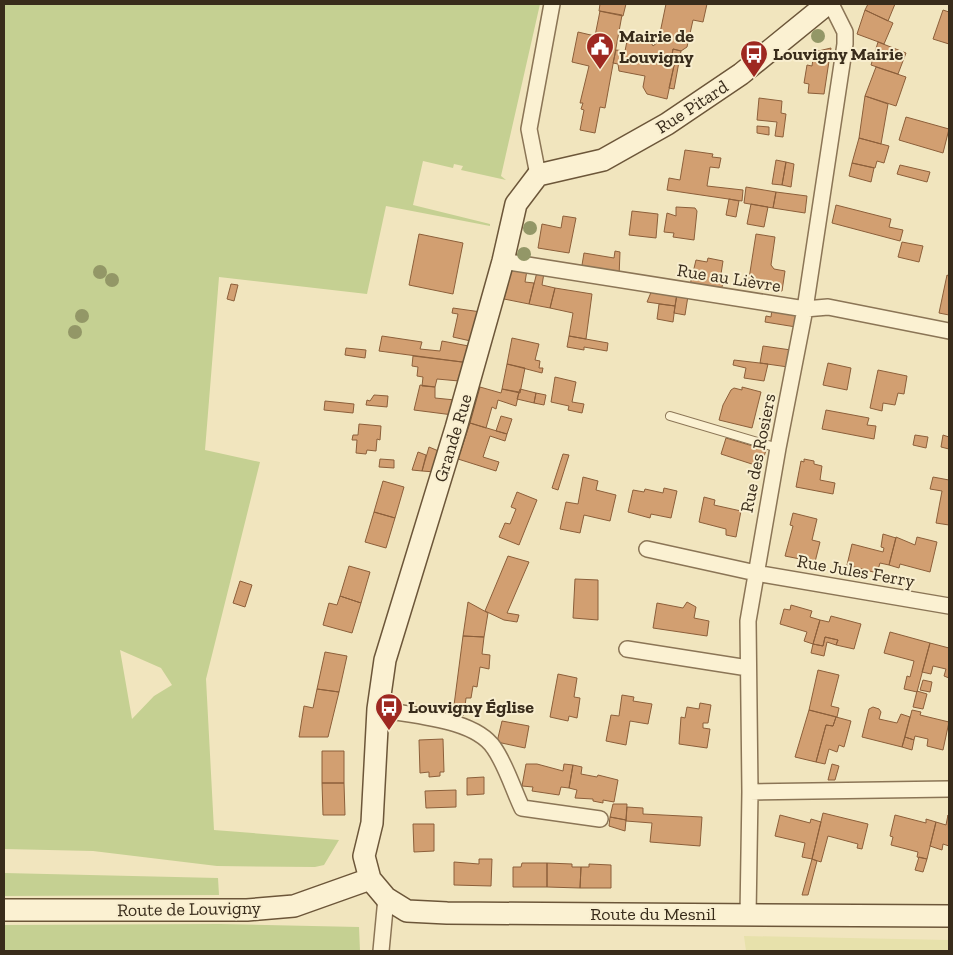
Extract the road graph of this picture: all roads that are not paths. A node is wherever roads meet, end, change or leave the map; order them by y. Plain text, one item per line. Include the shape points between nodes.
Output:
1 (552, 4) edge
2 (829, 4) edge
3 (538, 175) junction
4 (503, 261) junction
5 (805, 309) junction
6 (949, 331) edge
7 (670, 416) dead end
8 (778, 448) junction
9 (647, 549) dead end
10 (756, 573) junction
11 (949, 606) edge
12 (627, 649) dead end
13 (748, 668) junction
14 (378, 709) junction
15 (949, 789) edge
16 (750, 792) junction
17 (600, 818) dead end
18 (370, 879) junction
19 (386, 898) junction
20 (4, 910) edge
21 (748, 915) junction
22 (949, 916) edge
23 (381, 951) edge

1 - 3 street via 528,129
2 - 3 street, Rue Pitard via 741,74 667,124 603,160
2 - 5 street, Rue des Rosiers via 845,32 845,44
3 - 4 street, Grande Rue via 516,204
4 - 5 street, Rue au Lièvre
4 - 14 street, Grande Rue via 385,660
5 - 6 street, Rue au Lièvre via 828,307
5 - 8 street, Rue des Rosiers
7 - 8 lane
8 - 10 street, Rue des Rosiers
9 - 10 street, Rue Jules Ferry
10 - 11 street, Rue Jules Ferry
10 - 13 street, Rue des Rosiers via 748,622
12 - 13 street
13 - 16 street, Rue des Rosiers
14 - 17 street via 463,725 480,734 494,747 522,808
14 - 18 street, Grande Rue via 372,823 364,856
15 - 16 street
16 - 21 street, Rue des Rosiers
18 - 19 street, Route du Mesnil
18 - 20 street, Route de Louvigny via 294,906 247,910
19 - 21 street, Route du Mesnil via 407,911 447,913
19 - 23 street
21 - 22 street, Route du Mesnil

